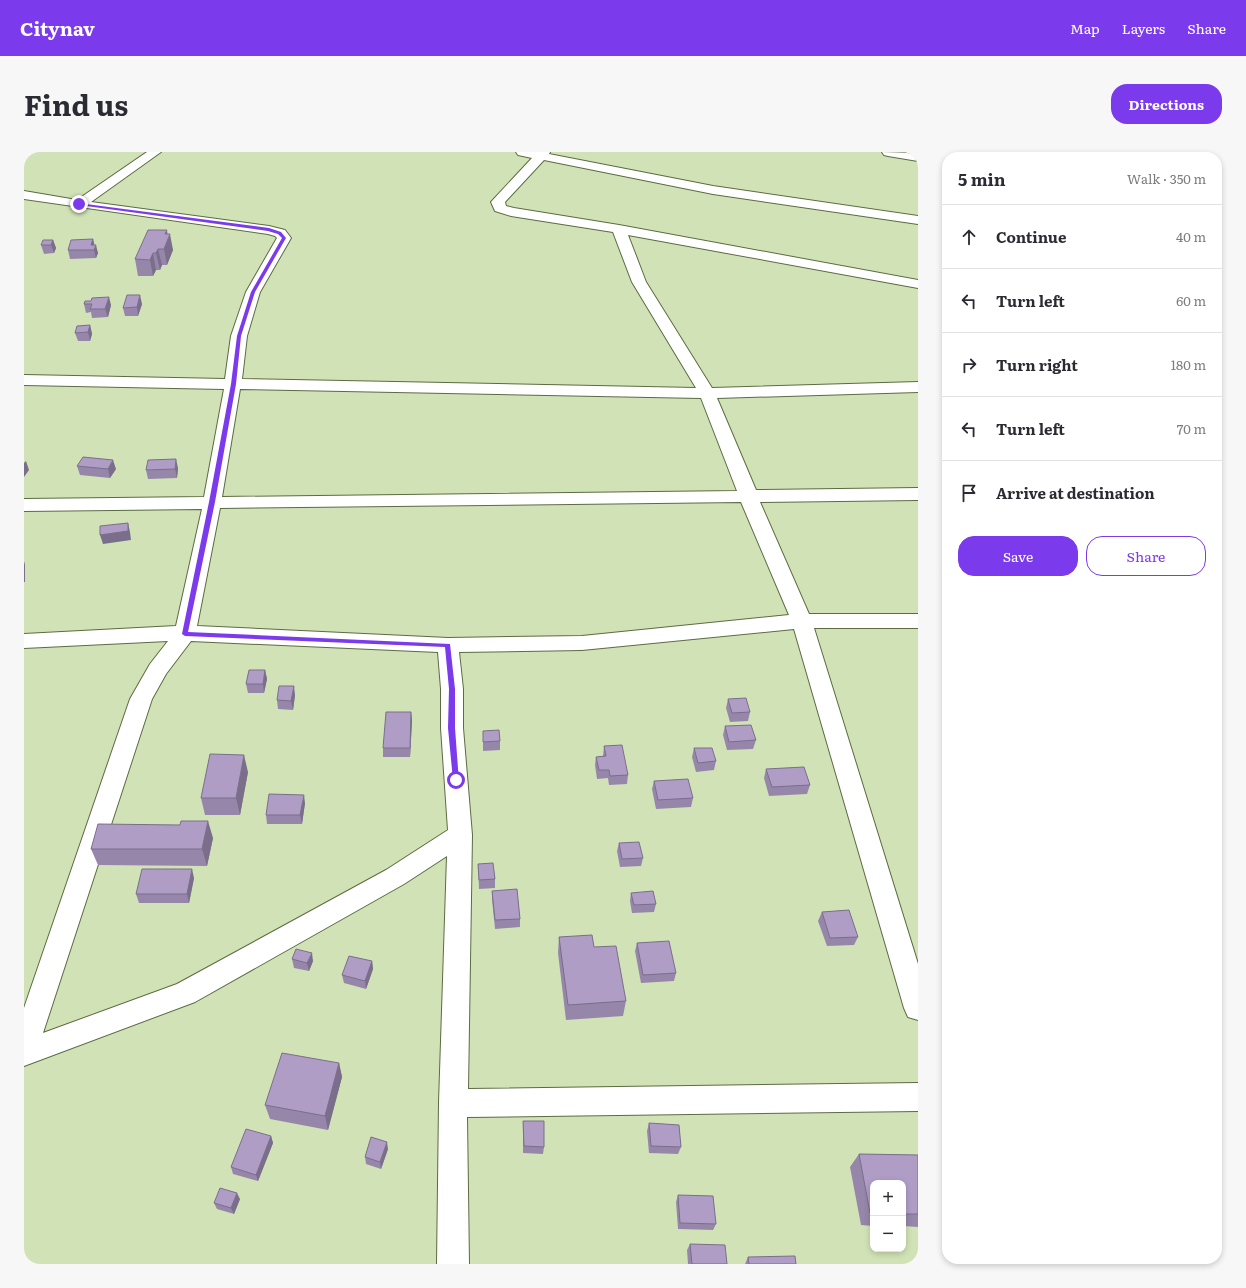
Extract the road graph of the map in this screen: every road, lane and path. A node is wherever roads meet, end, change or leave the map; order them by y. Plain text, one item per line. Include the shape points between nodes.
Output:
1 (155, 152) edge
2 (522, 152) edge
3 (888, 152) edge
4 (542, 154) edge
5 (918, 156) edge
6 (24, 195) edge
7 (79, 204) junction
8 (918, 220) edge
9 (618, 229) junction
10 (918, 284) edge
11 (24, 380) edge
12 (233, 384) junction
13 (918, 387) edge
14 (707, 393) junction
15 (918, 494) edge
16 (748, 496) junction
17 (212, 502) junction
18 (24, 505) edge
19 (802, 621) junction
20 (918, 621) edge
21 (185, 634) junction
22 (24, 641) edge
23 (448, 645) junction
24 (460, 836) junction
25 (918, 1008) edge
26 (24, 1048) edge
27 (24, 1053) edge
28 (918, 1097) edge
29 (453, 1103) junction
30 (453, 1264) edge

1 - 7 street
2 - 4 street
3 - 5 street
4 - 8 street via 712,190
4 - 9 street via 498,202 500,208
6 - 7 street
7 - 12 street via 280,233 284,238 253,292 239,336
9 - 10 street
9 - 14 street via 639,282
11 - 12 street
12 - 14 street
12 - 17 street
13 - 14 street
14 - 16 street
15 - 16 street
16 - 17 street
16 - 19 street
17 - 18 street
17 - 21 street
19 - 20 street
19 - 23 street via 582,643
19 - 25 street
21 - 22 street
21 - 23 street
21 - 26 street via 158,669 140,699
23 - 24 street
24 - 27 street via 395,877 186,993
24 - 29 street
28 - 29 street
29 - 30 street

